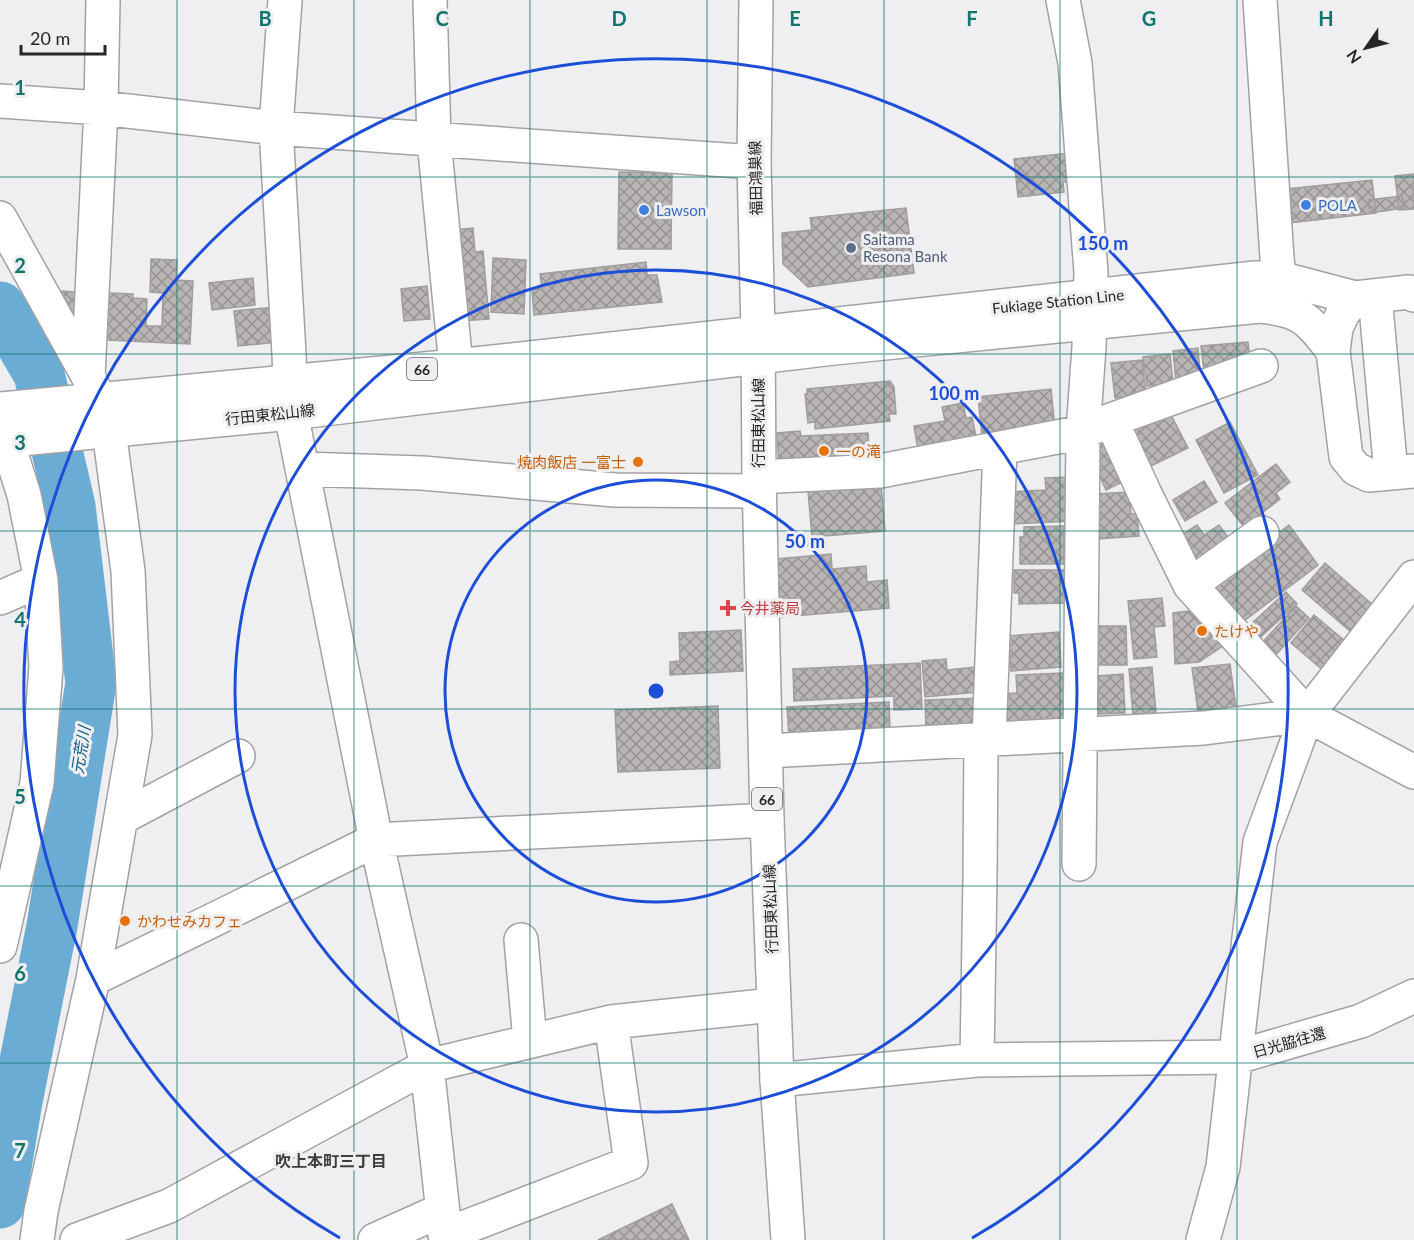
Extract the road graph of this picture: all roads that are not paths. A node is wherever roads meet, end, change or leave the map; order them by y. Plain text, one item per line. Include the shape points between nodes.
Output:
1 (103, 0) edge
2 (285, 0) edge
3 (430, 0) edge
4 (756, 0) edge
5 (1063, 0) edge
6 (1260, 0) edge
7 (0, 100) edge
8 (101, 108) junction
9 (276, 128) junction
10 (434, 140) junction
11 (754, 162) junction
12 (0, 218) edge
13 (1279, 278) junction
14 (1414, 295) edge
15 (1365, 297) junction
16 (1090, 311) junction
17 (758, 345) junction
18 (1333, 351) junction
19 (456, 366) junction
20 (1261, 366) dead end
21 (291, 397) junction
22 (96, 408) junction
23 (1097, 426) junction
24 (3, 427) edge
25 (1000, 448) junction
26 (303, 469) junction
27 (1402, 472) edge
28 (759, 484) junction
29 (1262, 532) dead end
30 (1414, 577) edge
31 (41, 580) junction
32 (1190, 585) junction
33 (0, 598) edge
34 (1307, 715) junction
35 (1079, 735) junction
36 (985, 740) junction
37 (766, 751) junction
38 (238, 756) dead end
39 (1414, 772) edge
40 (121, 818) junction
41 (767, 820) junction
42 (376, 840) junction
43 (1079, 864) dead end
44 (521, 940) dead end
45 (0, 946) edge
46 (93, 979) junction
47 (1414, 996) edge
48 (773, 1005) junction
49 (611, 1022) junction
50 (530, 1041) junction
51 (1237, 1057) junction
52 (977, 1060) junction
53 (427, 1066) junction
54 (777, 1080) junction
55 (445, 1228) edge
56 (37, 1240) edge
57 (77, 1240) edge
58 (375, 1240) edge
59 (788, 1240) edge
60 (1203, 1240) edge

1 - 8 street
2 - 9 street
3 - 10 street
4 - 11 street, 福田鴻巣線
5 - 16 street via 1075,63 1090,261
6 - 13 street
7 - 8 street
8 - 9 street
8 - 22 street
9 - 10 street
9 - 21 street
10 - 11 street
10 - 19 street
11 - 17 street, 福田鴻巣線
12 - 22 street
13 - 15 street, Fukiage Station Line
13 - 16 street, Fukiage Station Line via 1255,278
14 - 15 street via 1409,292
15 - 18 street via 1342,313
15 - 27 street
16 - 17 street, Fukiage Station Line
16 - 18 street, Fukiage Station Line via 1281,308 1301,316
16 - 23 street
17 - 19 street, 行田東松山線 / 66
17 - 21 street, 行田東松山線 / 66
17 - 28 street, 行田東松山線 / 66
18 - 27 street via 1346,457 1356,470 1369,475
19 - 21 street, 行田東松山線 / 66
20 - 23 street
21 - 22 street, 行田東松山線 / 66
21 - 26 street
22 - 24 street, 行田東松山線 / 66
22 - 40 street via 128,571 135,735
23 - 25 street
23 - 32 street via 1145,494
23 - 35 street
24 - 31 street via 24,495
25 - 28 street via 880,471
25 - 36 street
26 - 28 street via 422,473 615,490
26 - 42 street
28 - 37 street, 行田東松山線 / 66
29 - 32 street
30 - 34 street
31 - 33 street
31 - 45 street via 46,667 37,783
32 - 34 street
34 - 35 street via 1204,728
34 - 39 street
34 - 51 street via 1260,842
35 - 36 street
35 - 43 street
36 - 37 street
36 - 52 street
37 - 41 street, 行田東松山線 / 66
38 - 40 street
40 - 46 street
41 - 42 street
41 - 48 street, 行田東松山線 / 66
42 - 46 street
42 - 53 street
44 - 50 street
46 - 56 street via 40,1211
47 - 51 street, 日光脇往還 via 1361,1021
48 - 49 street
48 - 54 street, 行田東松山線 / 66
49 - 50 street
49 - 55 street via 631,1163
50 - 53 street
51 - 52 street
51 - 60 street, 日光脇往還 via 1223,1167
52 - 54 street
53 - 55 street
53 - 57 street via 169,1206
54 - 59 street, 行田東松山線 / 66
55 - 58 street

